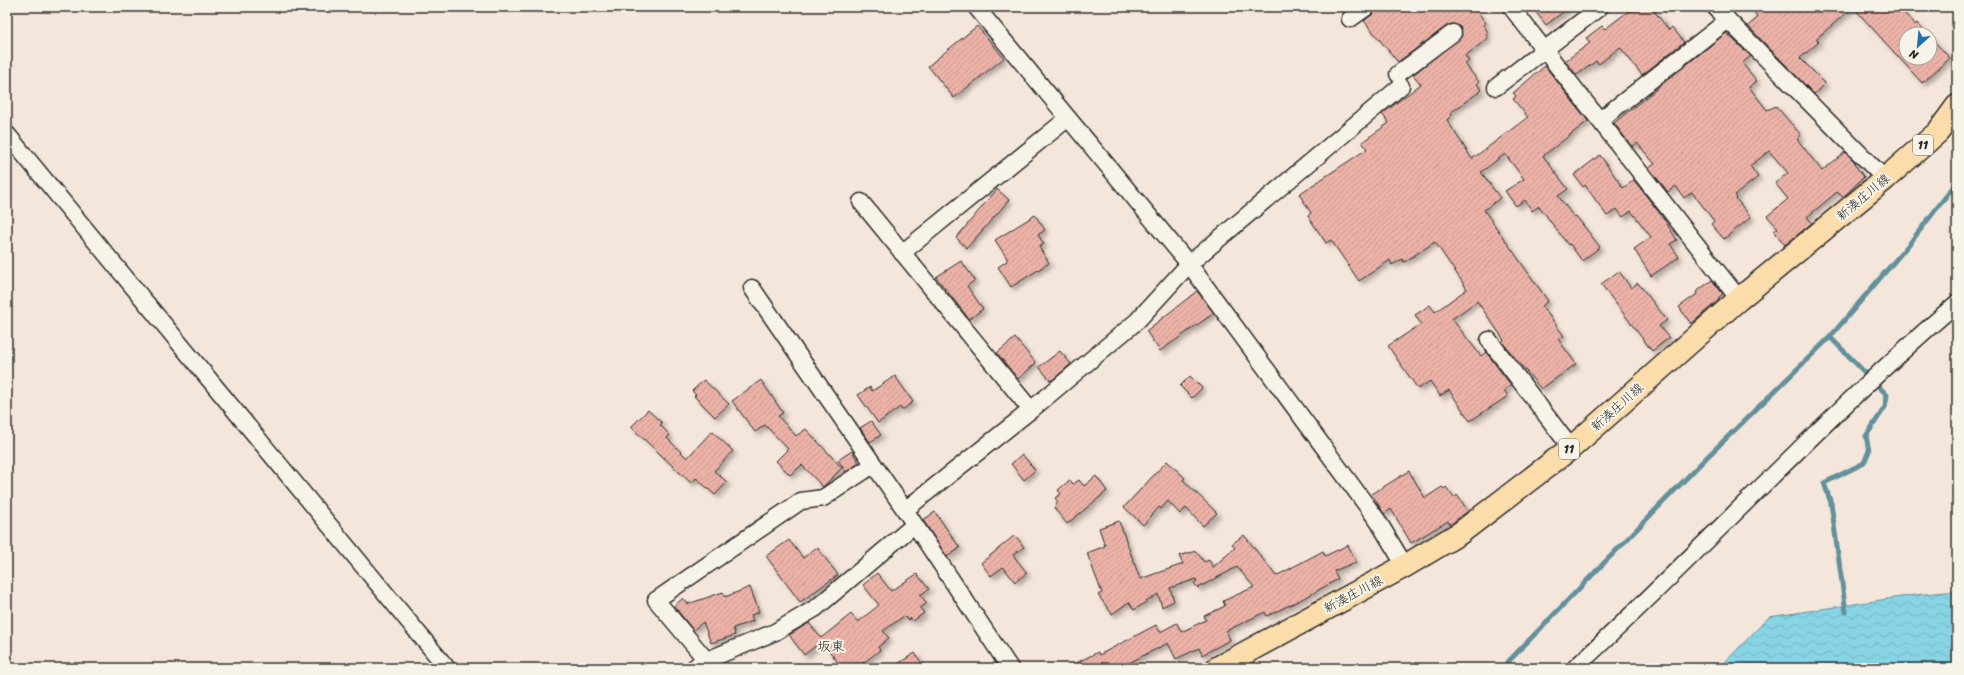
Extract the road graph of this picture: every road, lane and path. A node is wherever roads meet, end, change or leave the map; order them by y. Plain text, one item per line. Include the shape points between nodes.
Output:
1 (976, 7) edge
2 (1367, 7) edge
3 (1511, 7) edge
4 (1600, 7) edge
5 (1715, 7) edge
6 (1350, 20) dead end
7 (1728, 20) junction
8 (1453, 33) dead end
9 (1545, 50) junction
10 (1496, 87) dead end
11 (1957, 106) edge
12 (1067, 119) junction
13 (1600, 120) junction
14 (7, 134) edge
15 (1885, 179) junction
16 (861, 202) dead end
17 (902, 253) junction
18 (1189, 264) junction
19 (752, 288) dead end
20 (1739, 299) junction
21 (1957, 303) edge
22 (1489, 340) dead end
23 (1031, 410) junction
24 (1571, 448) junction
25 (873, 465) junction
26 (905, 510) junction
27 (914, 525) junction
28 (1405, 566) junction
29 (701, 664) edge
30 (447, 668) edge
31 (1010, 668) edge
32 (1217, 668) edge
33 (1575, 668) edge

1 - 12 street
2 - 6 street
3 - 9 street
4 - 9 street
5 - 7 street
7 - 13 street
7 - 15 street
8 - 18 street
9 - 10 street
9 - 13 street
11 - 15 main road, 新湊庄川線 / 11 via 1938,132
12 - 17 street
12 - 18 street
13 - 20 street
14 - 30 street
15 - 20 main road, 新湊庄川線 / 11
16 - 17 street
17 - 23 street
18 - 23 street via 1137,321
18 - 28 street via 1374,515
19 - 25 street
20 - 24 main road, 新湊庄川線 / 11
21 - 33 street via 1803,446 1642,606
22 - 24 street
23 - 26 street
24 - 28 main road, 新湊庄川線 / 11 via 1460,533
25 - 26 street
25 - 29 street via 823,498 801,501 656,600
26 - 27 street
27 - 29 street via 816,608 775,632
27 - 31 street
28 - 32 main road, 新湊庄川線 / 11

